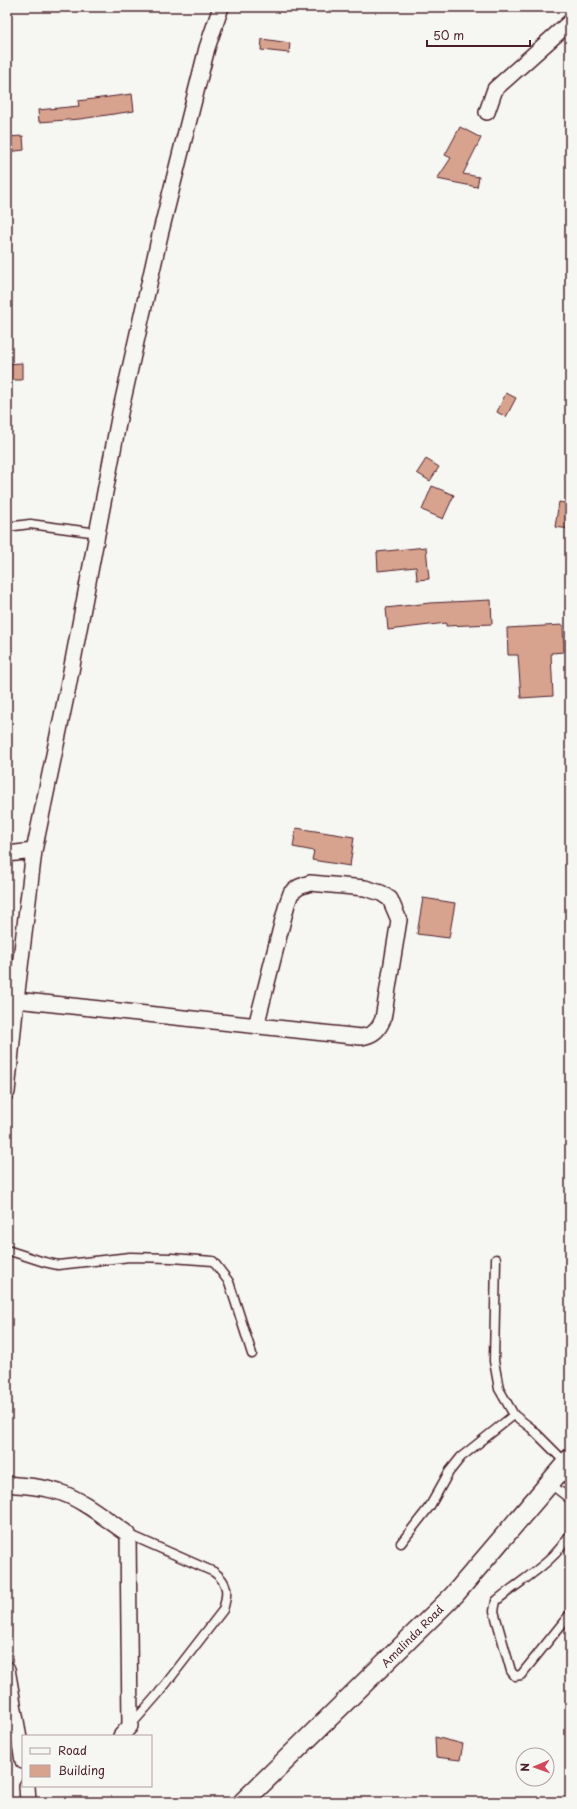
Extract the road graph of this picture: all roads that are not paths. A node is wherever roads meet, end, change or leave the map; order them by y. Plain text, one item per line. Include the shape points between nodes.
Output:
1 (222, 7) edge
2 (570, 22) edge
3 (487, 112) dead end
4 (7, 527) edge
5 (98, 533) junction
6 (34, 851) junction
7 (7, 854) edge
8 (16, 1000) junction
9 (256, 1026) junction
10 (7, 1092) edge
11 (7, 1250) edge
12 (496, 1259) dead end
13 (252, 1354) dead end
14 (514, 1415) junction
15 (568, 1461) edge
16 (549, 1483) junction
17 (7, 1484) edge
18 (570, 1499) edge
19 (128, 1534) junction
20 (570, 1534) edge
21 (401, 1543) dead end
22 (570, 1614) edge
23 (7, 1669) edge
24 (125, 1731) edge
25 (22, 1755) edge
26 (27, 1787) edge
27 (28, 1802) edge
28 (243, 1802) edge

1 - 5 street via 207,48 160,236 120,414
2 - 3 street via 495,89
4 - 5 lane via 30,524
5 - 6 street
6 - 7 street
6 - 8 street
8 - 9 street
8 - 10 street
9 - 9 street via 360,1037 370,1036 379,1028 383,1019 399,920 390,899 365,888 310,883 291,893
11 - 13 lane via 58,1265 130,1257 213,1260 229,1282
12 - 14 lane via 494,1361 499,1389
14 - 15 lane
14 - 21 lane via 461,1457 449,1472 430,1506
15 - 16 street, Amalinda Road
16 - 18 lane
16 - 28 street, Amalinda Road via 454,1595
17 - 19 street via 59,1492 73,1498
19 - 24 street
19 - 24 lane via 214,1572 222,1578 226,1587 226,1600 223,1610 158,1694
20 - 22 lane via 563,1546 542,1567 496,1601 494,1611 511,1671 515,1676 521,1675
23 - 25 street
26 - 27 street

